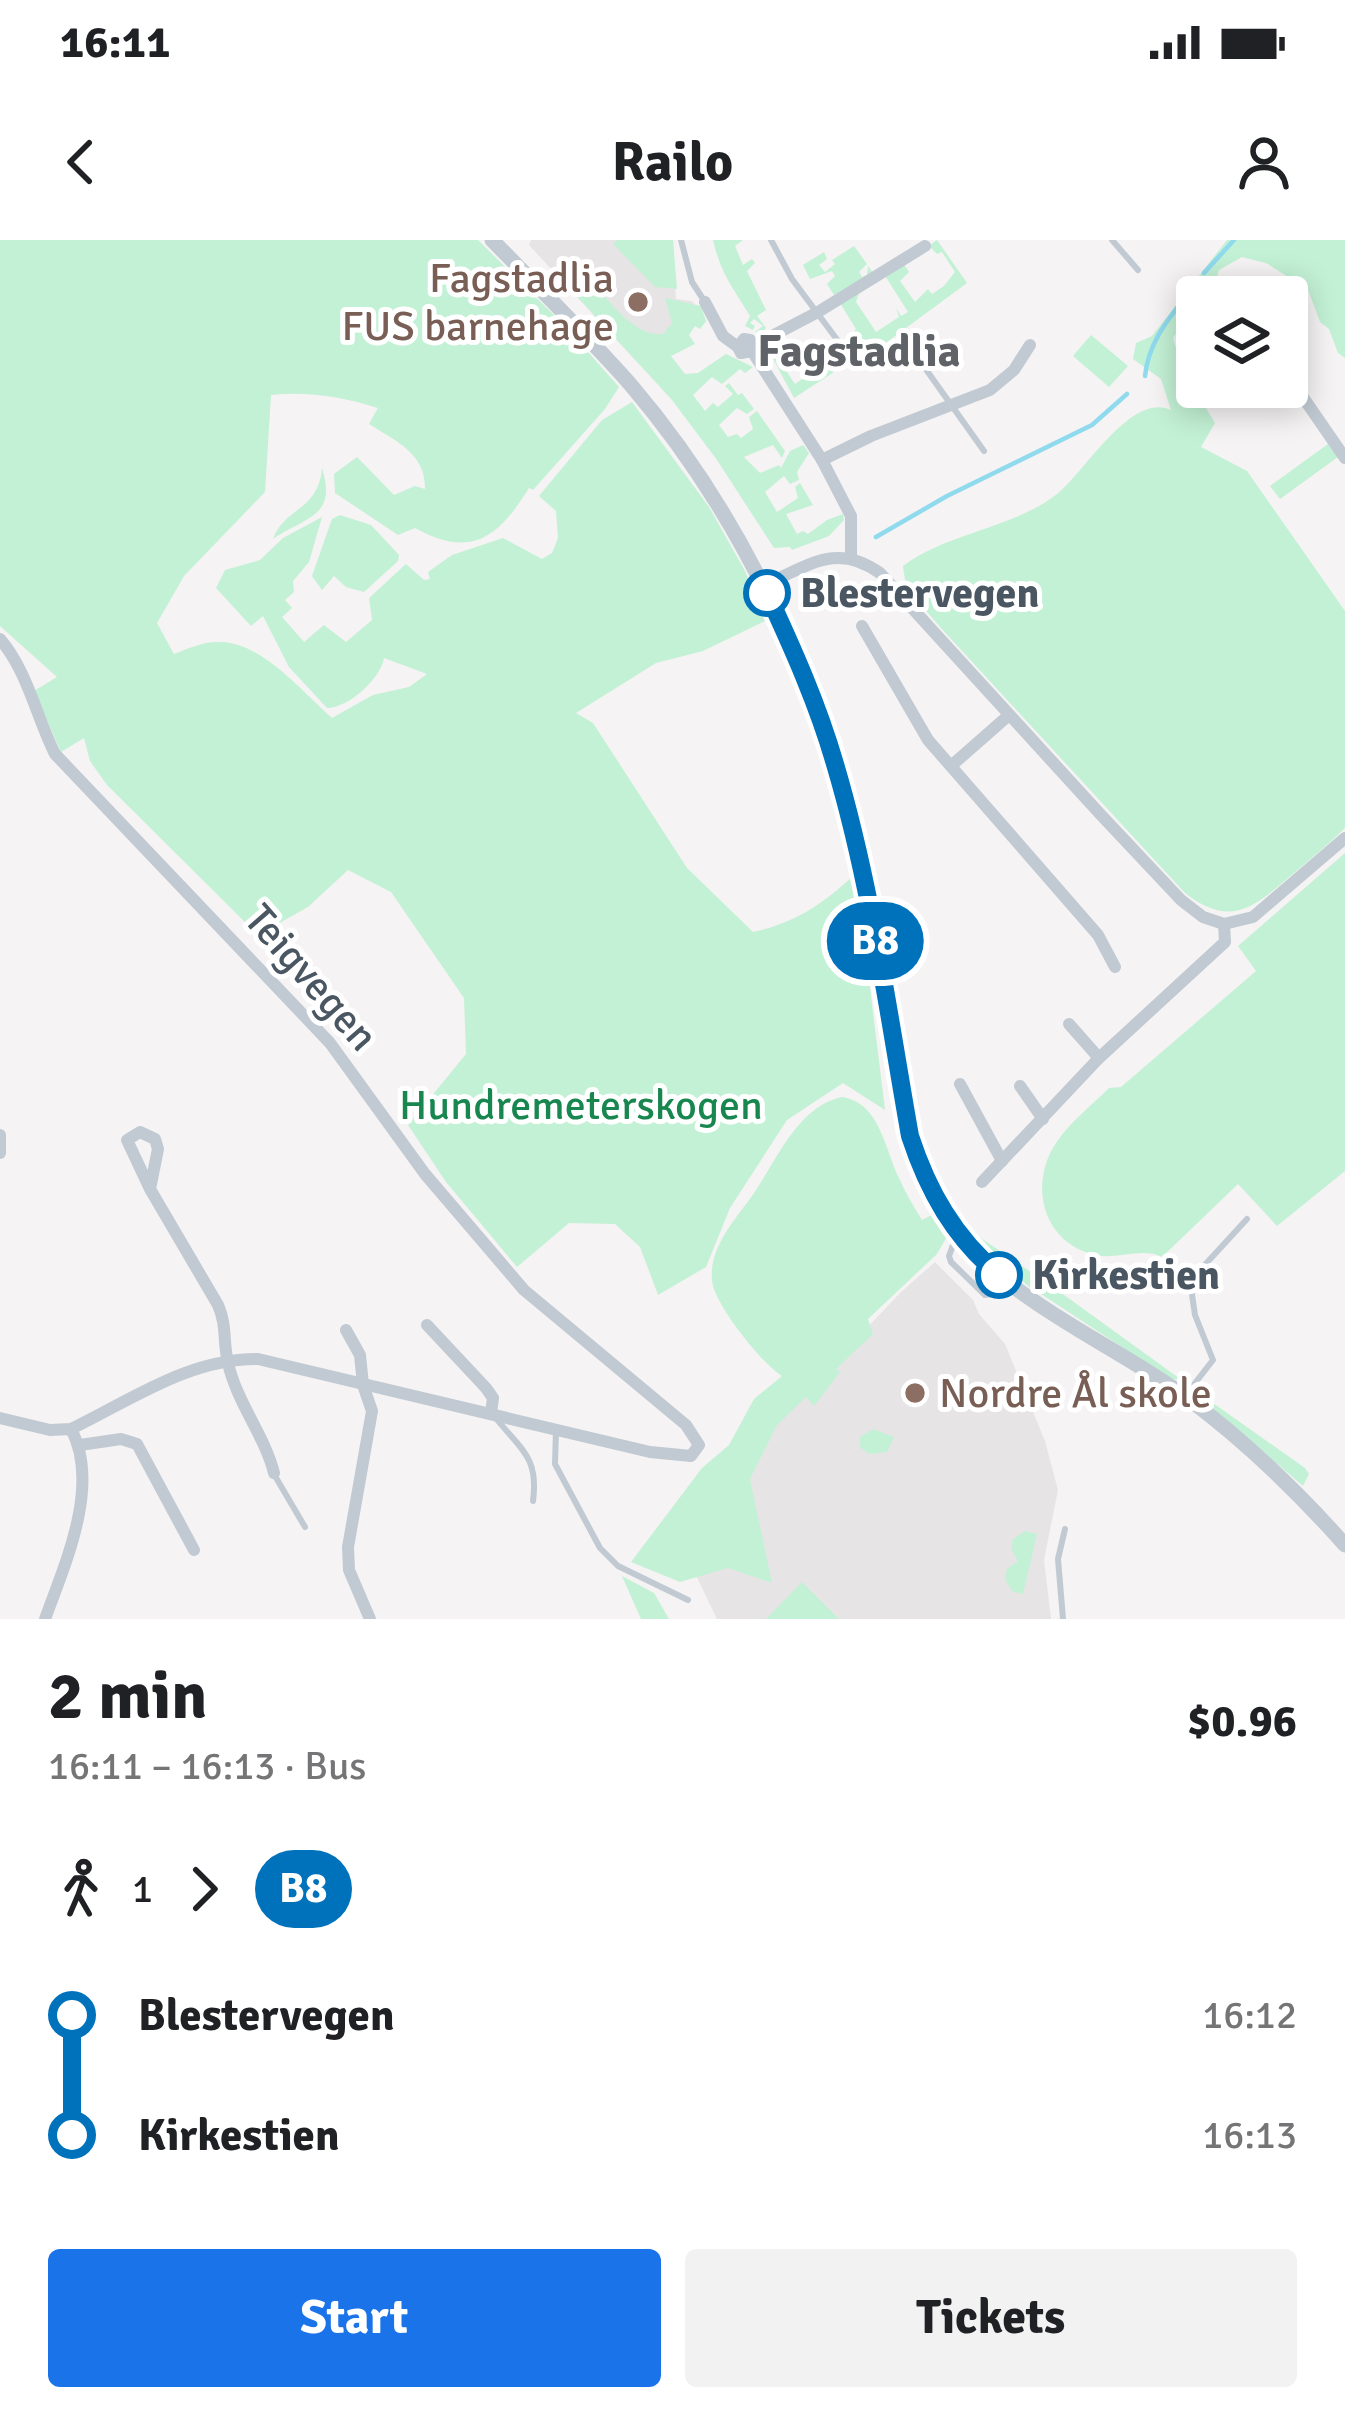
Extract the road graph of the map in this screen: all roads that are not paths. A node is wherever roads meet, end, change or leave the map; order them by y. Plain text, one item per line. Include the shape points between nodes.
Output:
1 (492, 240) edge
2 (681, 240) edge
3 (771, 240) edge
4 (1112, 240) edge
5 (925, 246) dead end
6 (1138, 270) dead end
7 (705, 302) joint
8 (818, 312) junction
9 (1030, 345) dead end
10 (747, 348) junction
11 (858, 348) dead end
12 (920, 361) dead end
13 (1308, 404) edge
14 (955, 405) junction
15 (984, 451) dead end
16 (1345, 458) edge
17 (822, 460) junction
18 (851, 557) junction
19 (763, 584) junction
20 (862, 626) dead end
21 (0, 639) edge
22 (1009, 715) junction
23 (951, 766) junction
24 (1345, 838) edge
25 (1224, 924) junction
26 (1115, 967) dead end
27 (1069, 1024) dead end
28 (1099, 1058) junction
29 (960, 1084) dead end
30 (1020, 1086) dead end
31 (1043, 1120) junction
32 (0, 1135) edge
33 (0, 1153) edge
34 (1002, 1161) junction
35 (982, 1182) dead end
36 (150, 1189) dead end
37 (1247, 1220) dead end
38 (427, 1325) dead end
39 (346, 1330) dead end
40 (227, 1358) junction
41 (363, 1385) junction
42 (1185, 1396) junction
43 (491, 1413) junction
44 (0, 1418) edge
45 (71, 1429) junction
46 (556, 1430) junction
47 (80, 1445) junction
48 (274, 1473) joint
49 (533, 1501) dead end
50 (305, 1526) dead end
51 (1065, 1529) dead end
52 (1345, 1545) edge
53 (194, 1550) dead end
54 (688, 1600) dead end
55 (45, 1619) edge
56 (370, 1619) edge
57 (1063, 1619) edge

1 - 19 street via 642,400 702,479
2 - 7 lane
3 - 8 lane
4 - 6 lane
5 - 8 street
7 - 10 street via 723,336
8 - 10 street
8 - 11 lane via 844,349
9 - 14 street via 990,390
10 - 17 street
12 - 14 lane
13 - 16 street
14 - 15 lane
14 - 17 street
17 - 18 street via 851,516
18 - 19 street via 828,557
18 - 22 street via 880,573
19 - 42 street via 842,787 910,1136 928,1185 958,1233 1006,1282
20 - 23 street via 908,711
21 - 46 street, Teigvegen via 16,658 55,754 331,1043 425,1174 524,1290 686,1425 699,1445 692,1456 650,1452
22 - 23 street
22 - 25 street via 1180,900
23 - 26 street via 1099,934
24 - 25 street via 1253,917
25 - 28 street via 1225,943 1205,965
27 - 28 street
28 - 31 street
29 - 34 street
30 - 31 street
31 - 34 street
32 - 33 street
34 - 35 street
36 - 40 street via 226,1322
37 - 42 lane via 1190,1281 1213,1360
38 - 43 street via 487,1388
39 - 41 street via 361,1355
40 - 41 street
40 - 45 street
40 - 48 street
41 - 43 street
41 - 56 street via 372,1412 348,1547
42 - 52 street via 1297,1492
43 - 46 street
43 - 49 lane via 530,1456
44 - 45 street
45 - 47 street
46 - 54 lane via 555,1464 600,1548 618,1566
47 - 53 street via 137,1444
47 - 55 street via 77,1516
48 - 50 lane
51 - 57 lane via 1058,1559

